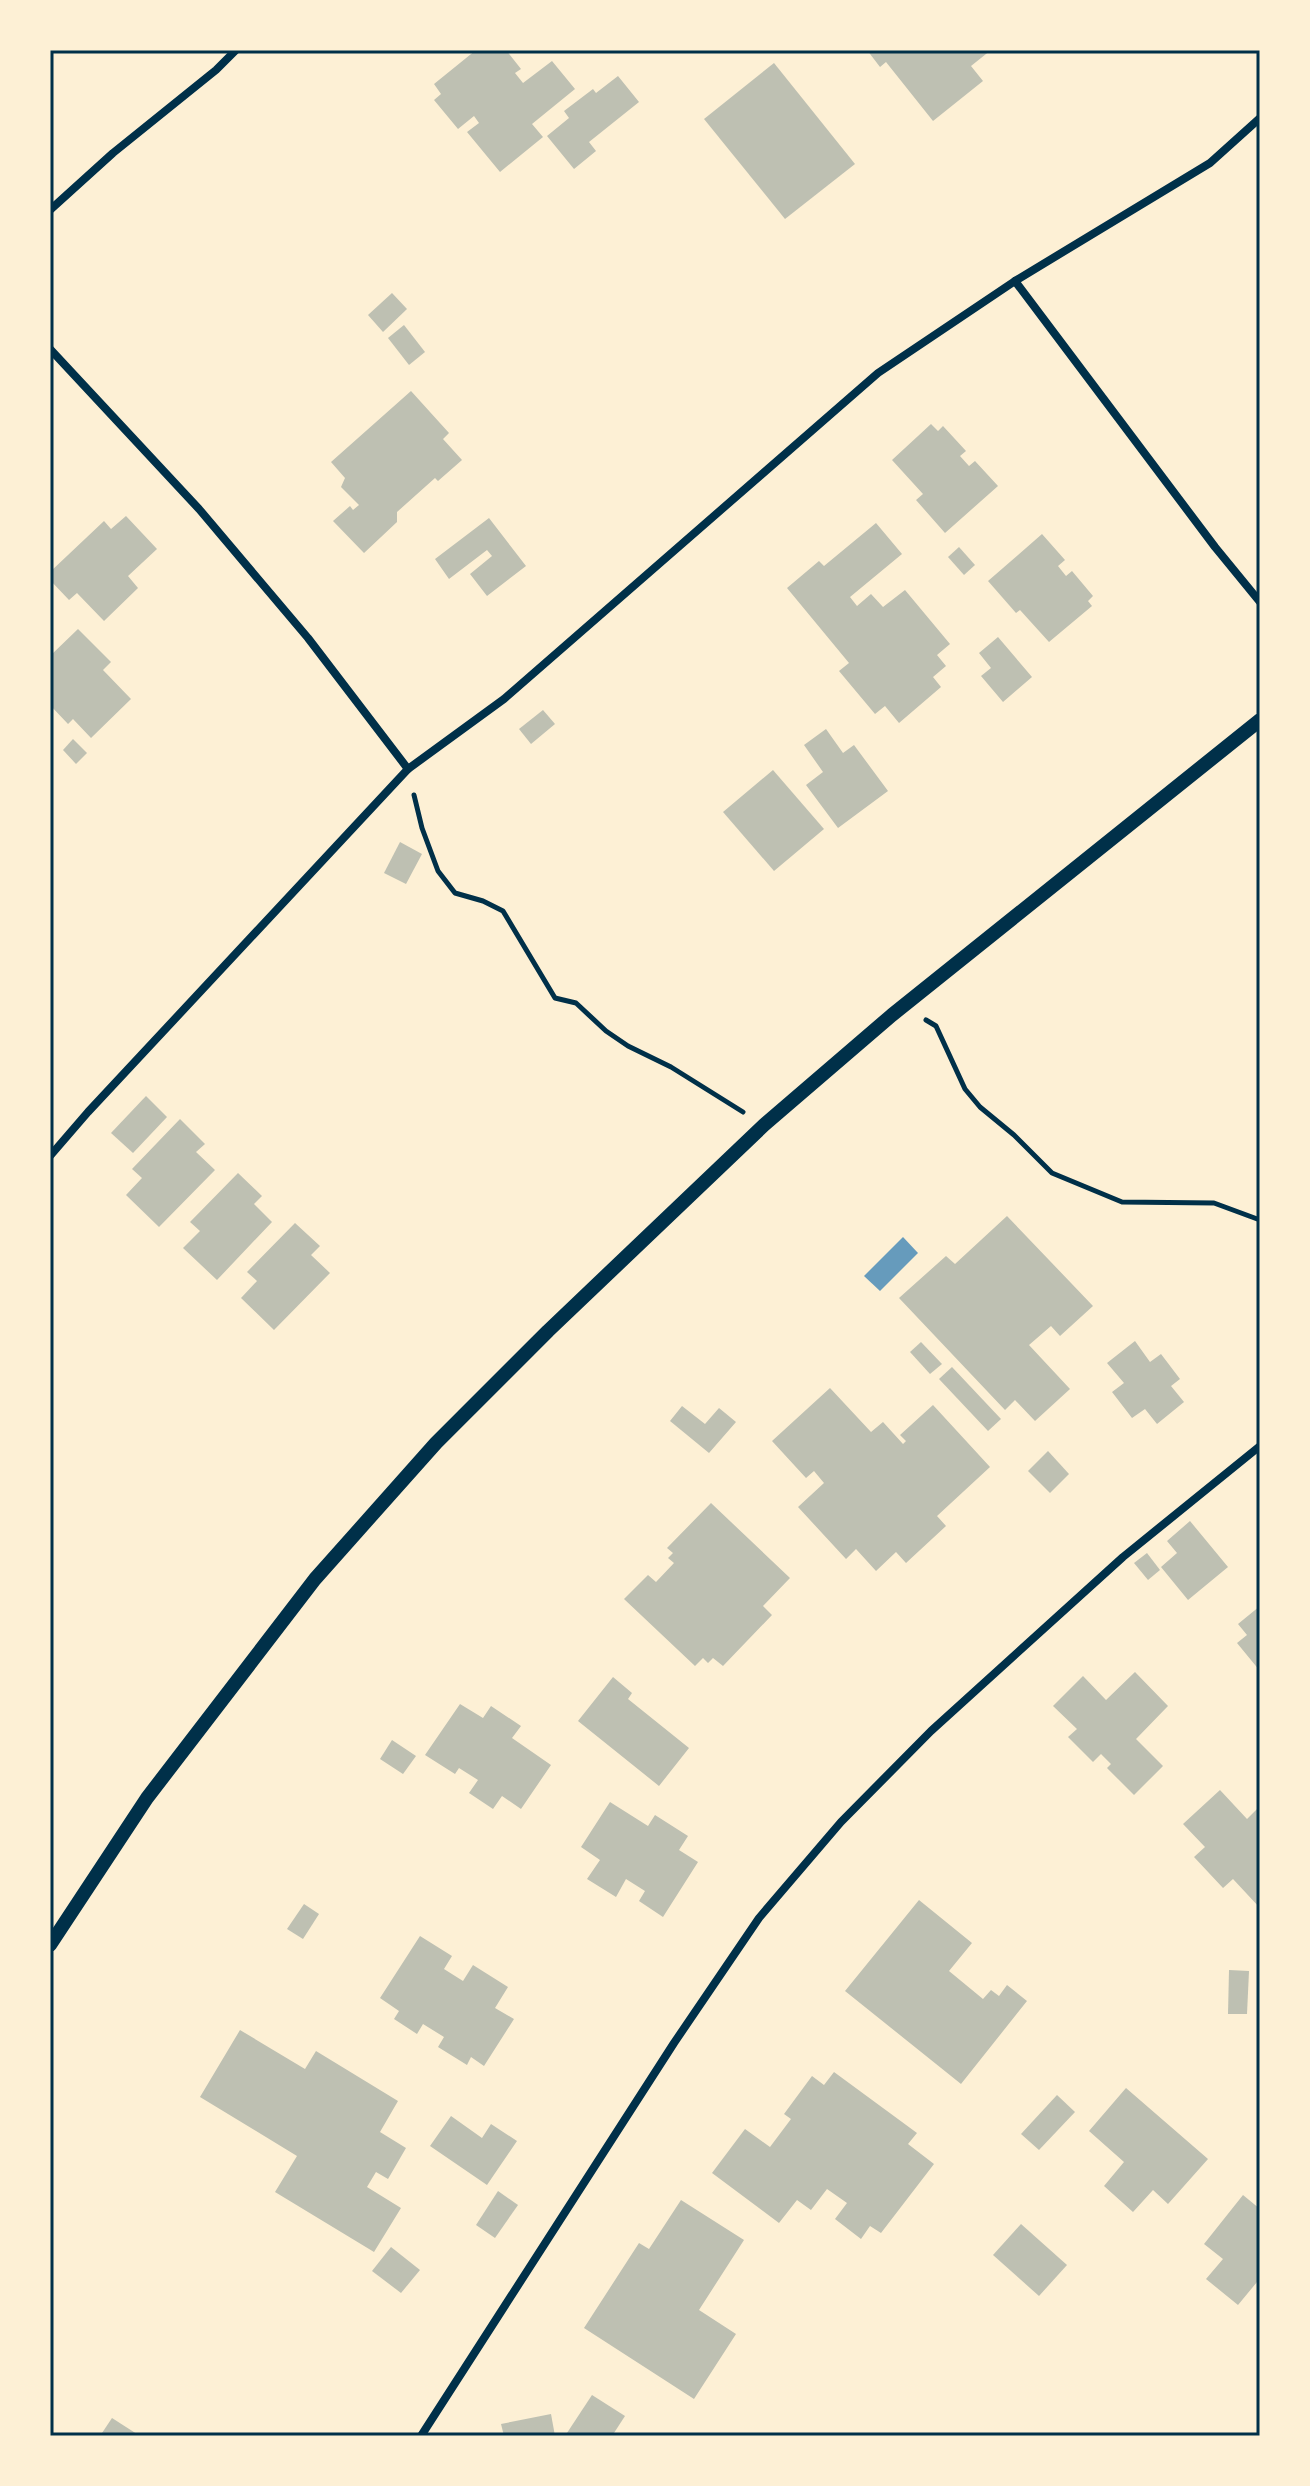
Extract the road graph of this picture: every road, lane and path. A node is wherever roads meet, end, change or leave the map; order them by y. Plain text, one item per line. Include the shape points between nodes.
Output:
1 (236, 50) edge
2 (1260, 118) edge
3 (50, 210) edge
4 (1015, 281) junction
5 (50, 349) edge
6 (1260, 602) edge
7 (1260, 720) edge
8 (408, 769) junction
9 (892, 1015) junction
10 (764, 1125) junction
11 (50, 1156) edge
12 (1260, 1220) edge
13 (1260, 1446) edge
14 (50, 1945) edge
15 (421, 2436) edge

1 - 3 street
2 - 4 street via 1198,171
4 - 6 street
4 - 8 street via 878,373 504,699
5 - 8 street via 199,509 308,638
7 - 9 street
8 - 10 path via 438,871 455,893 503,911 555,998 576,1003 628,1046
8 - 11 street
9 - 10 street
9 - 12 path via 917,1014 936,1026 965,1089 1052,1173 1122,1202 1214,1203
10 - 14 street via 436,1443 315,1579 147,1798
13 - 15 street via 1123,1557 931,1731 769,1905

